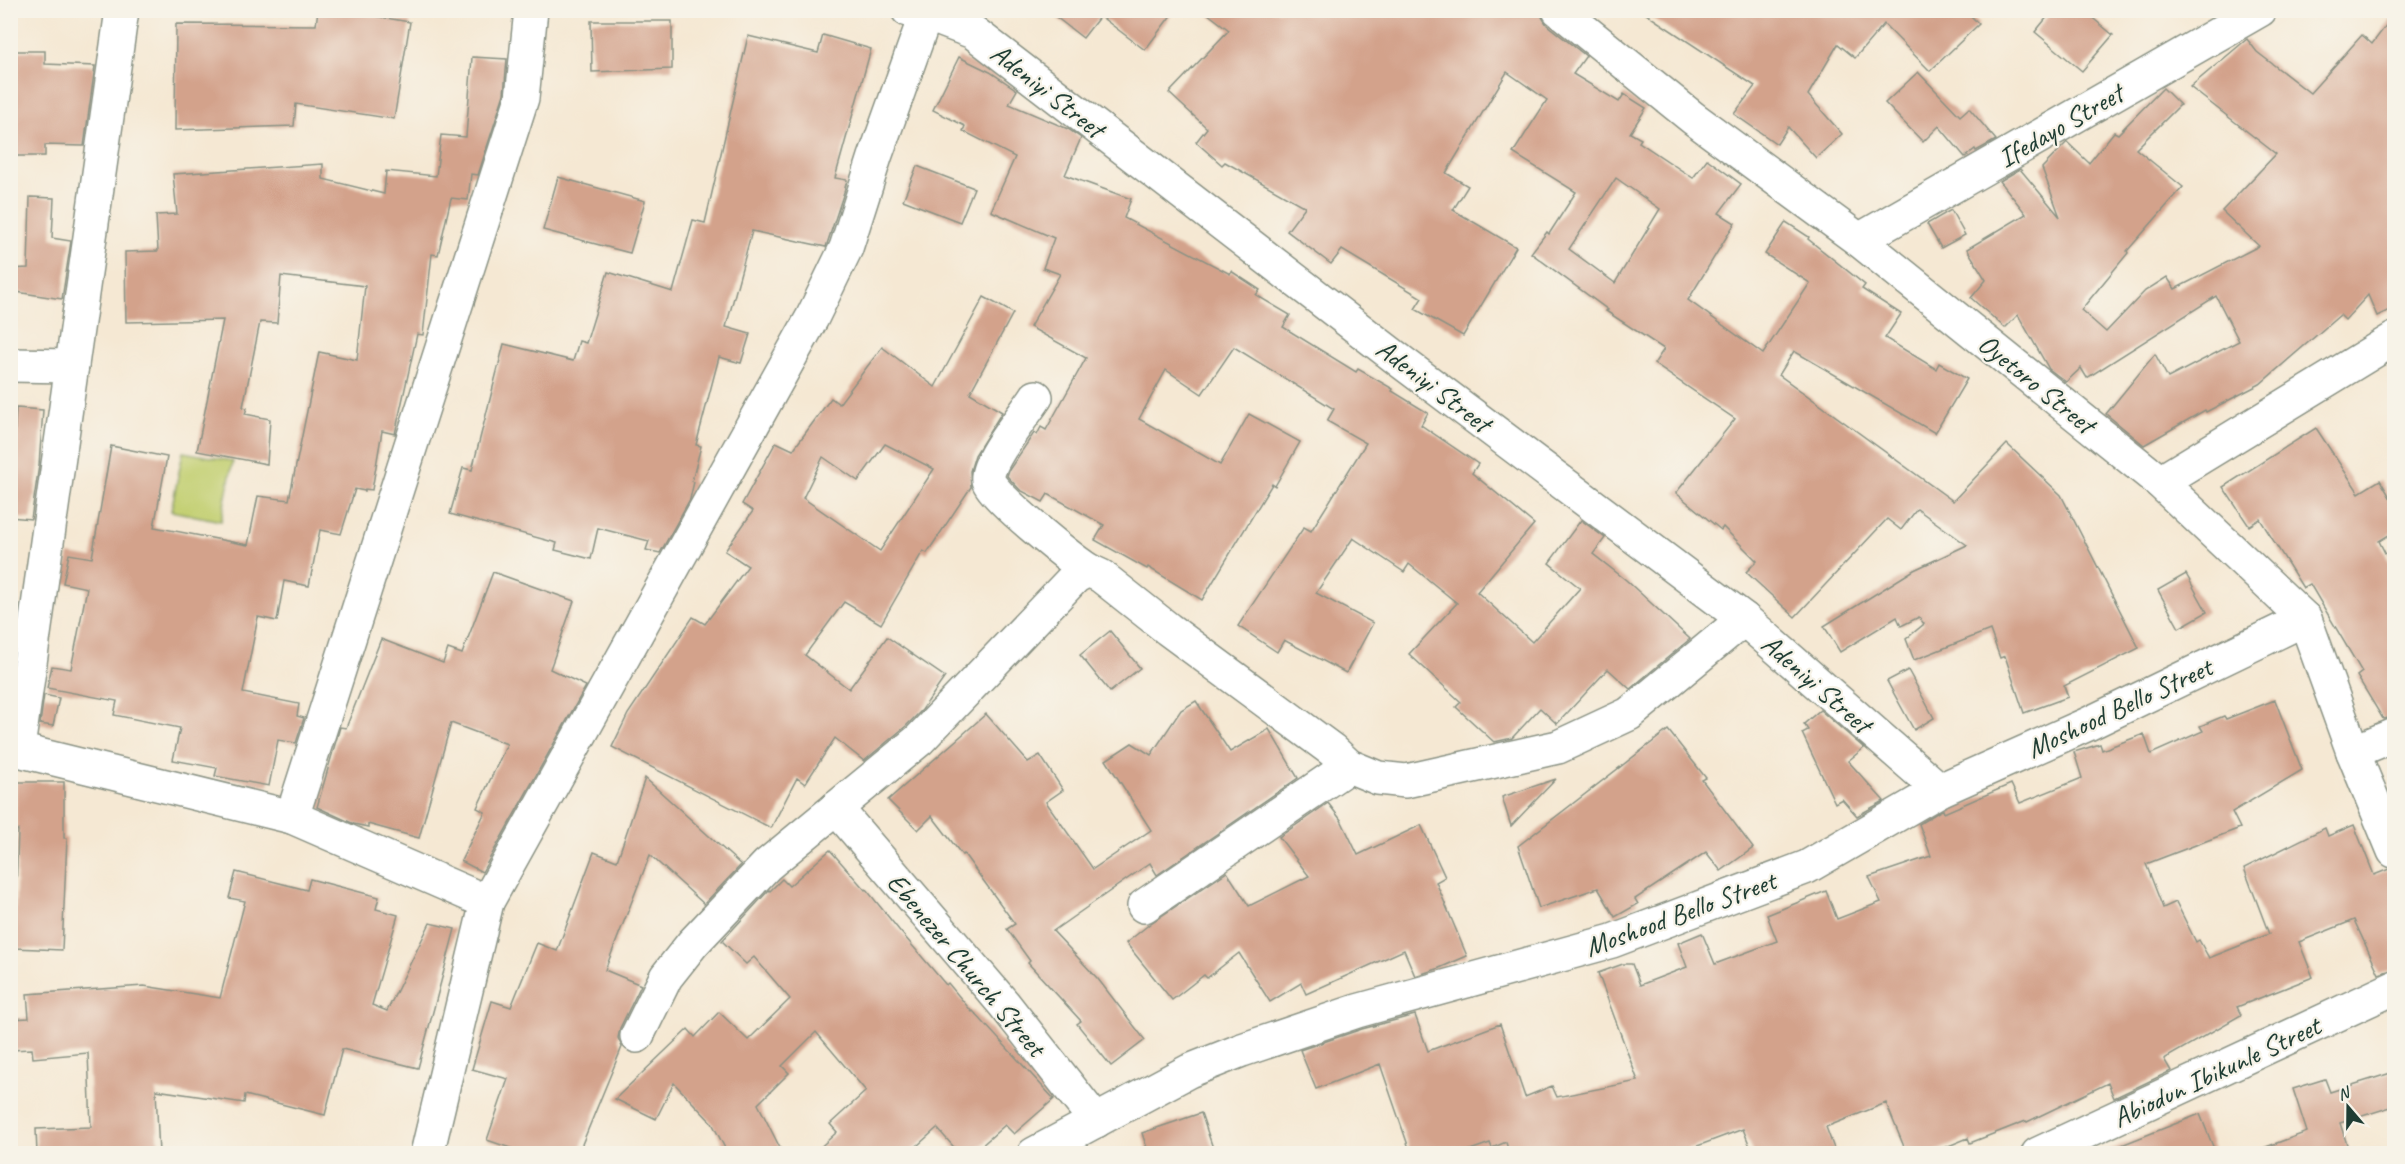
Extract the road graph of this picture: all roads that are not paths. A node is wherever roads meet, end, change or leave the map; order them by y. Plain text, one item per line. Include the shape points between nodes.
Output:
1 (122, 10) edge
2 (531, 10) edge
3 (1559, 10) edge
4 (2260, 10) edge
5 (917, 12) edge
6 (1860, 240) junction
7 (2394, 339) edge
8 (10, 365) edge
9 (72, 366) junction
10 (1036, 397) dead end
11 (2160, 482) junction
12 (1088, 570) junction
13 (1744, 619) junction
14 (2305, 619) junction
15 (2394, 735) edge
16 (14, 748) edge
17 (2353, 752) junction
18 (1349, 766) junction
19 (1940, 790) junction
20 (837, 808) junction
21 (292, 817) junction
22 (2394, 851) edge
23 (487, 902) junction
24 (1144, 906) dead end
25 (2394, 988) edge
26 (637, 1036) dead end
27 (1096, 1121) junction
28 (427, 1154) edge
29 (1034, 1154) edge
30 (2038, 1154) edge

1 - 9 street
2 - 21 street via 522,98
3 - 6 street, Oyetoro Street via 1693,118
4 - 6 street, Ifedayo Street
5 - 13 street, Adeniyi Street via 973,32
5 - 23 street via 846,248 812,318
6 - 11 street, Oyetoro Street
7 - 11 street
8 - 9 street
9 - 16 street
10 - 12 street via 991,465 988,480 994,492 1057,549
11 - 14 street, Oyetoro Street
12 - 18 street via 1101,576
12 - 20 street via 1075,577 919,740
13 - 18 street via 1629,714 1558,747 1406,781 1378,778
13 - 19 street, Adeniyi Street
14 - 17 street, Oyetoro Street
14 - 19 street, Moshood Bello Street via 2088,724
15 - 17 street
16 - 21 street
17 - 22 street, Oyetoro Street
18 - 24 street
19 - 27 street, Moshood Bello Street via 1807,867 1612,941 1357,1011 1242,1050 1189,1071
20 - 26 street via 767,865 693,943 666,978
20 - 27 street, Ebenezer Church Street via 1004,1004
21 - 23 street
23 - 28 street
25 - 30 street, Abiodun Ibikunle Street
27 - 29 street, Moshood Bello Street

